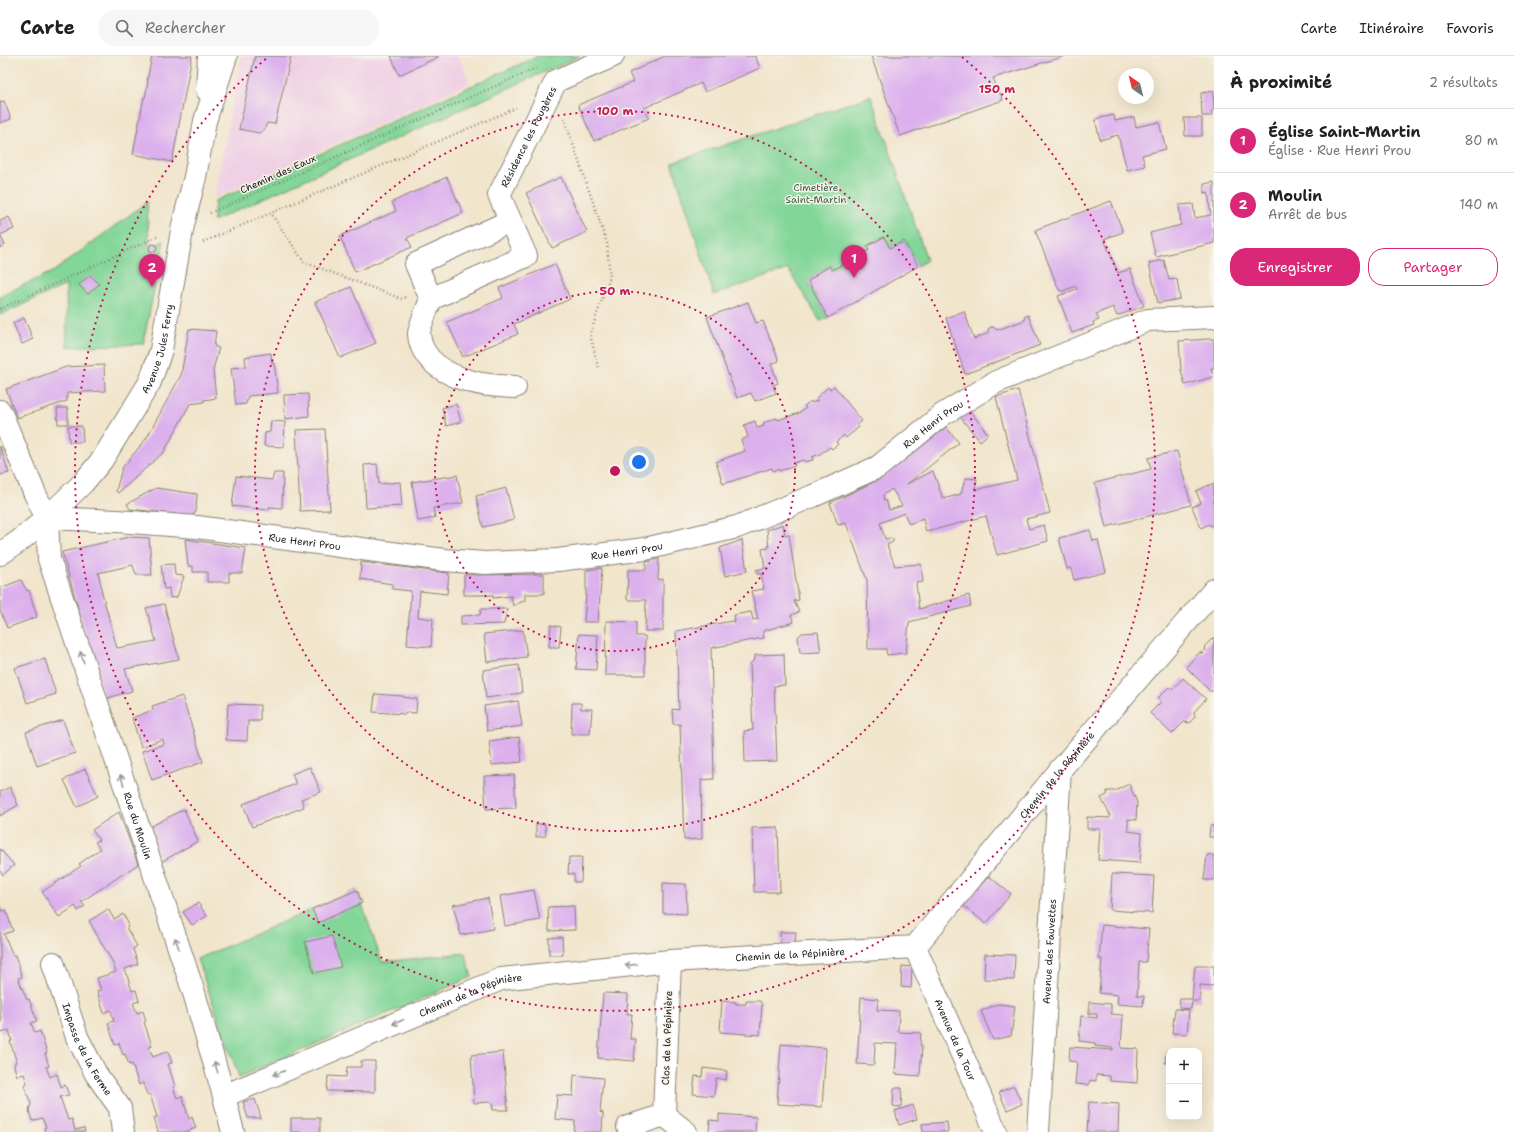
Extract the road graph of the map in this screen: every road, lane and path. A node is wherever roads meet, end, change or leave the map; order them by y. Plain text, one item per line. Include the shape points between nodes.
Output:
1 (209, 56) edge
2 (226, 56) edge
3 (614, 56) edge
4 (541, 66) dead end
5 (550, 93) junction
6 (567, 112) dead end
7 (205, 121) junction
8 (270, 212) junction
9 (510, 221) junction
10 (184, 225) junction
11 (198, 242) dead end
12 (428, 294) junction
13 (0, 309) edge
14 (1214, 317) edge
15 (598, 367) dead end
16 (515, 388) dead end
17 (0, 411) edge
18 (47, 518) junction
19 (0, 554) edge
20 (1214, 590) edge
21 (1060, 770) junction
22 (915, 947) junction
23 (670, 961) junction
24 (53, 963) dead end
25 (224, 1096) junction
26 (664, 1115) junction
27 (628, 1127) dead end
28 (123, 1132) edge
29 (232, 1132) edge
30 (686, 1132) edge
31 (996, 1132) edge
32 (1038, 1132) edge

1 - 7 street
2 - 7 street, Avenue Jules Ferry
3 - 5 street, Résidence les Fougères via 556,81
4 - 10 path, Chemin des Eaux
5 - 8 path
5 - 9 street, Résidence les Fougères via 499,195
6 - 15 path via 564,118 607,243 610,277 590,334
7 - 10 street, Avenue Jules Ferry
8 - 11 path via 204,242
8 - 12 path via 304,262 402,299
9 - 12 street via 416,264
9 - 12 street, Résidence les Fougères via 526,256
10 - 13 path, Chemin des Eaux
10 - 18 street, Avenue Jules Ferry via 161,350 150,382 102,460 83,483
12 - 16 street via 419,333 422,348 430,360 447,374 474,383
14 - 18 street, Rue Henri Prou via 1148,320 996,382 942,415 878,468 737,527 645,549 558,560 485,563 444,560 197,527
17 - 18 street
18 - 19 street
25 -> 18 street, Rue du Moulin via 194,993 49,559
20 - 21 street, Chemin de la Pépinière
21 - 22 street, Chemin de la Pépinière
21 - 32 street, Avenue des Fauvettes
22 - 23 street, Chemin de la Pépinière
22 - 31 street, Avenue de la Tour
23 -> 25 street, Chemin de la Pépinière via 501,979
23 - 26 street, Clos de la Pépinière
24 - 28 street, Impasse de la Ferme via 77,1037 96,1074 120,1108
25 - 29 street, Rue du Moulin
26 - 27 street
26 - 30 street

